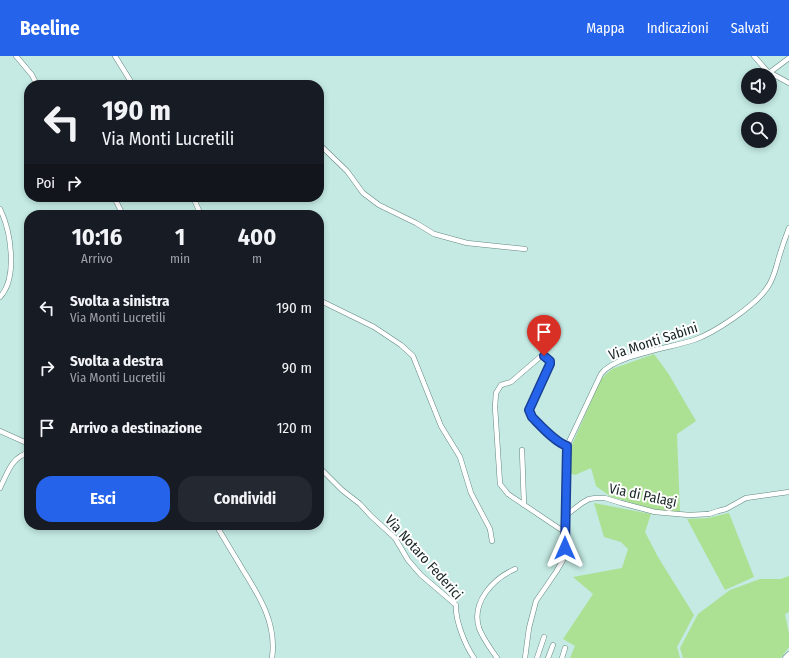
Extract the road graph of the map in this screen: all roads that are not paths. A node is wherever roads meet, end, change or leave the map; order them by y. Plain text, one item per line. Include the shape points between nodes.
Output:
1 (16, 56) edge
2 (115, 56) edge
3 (754, 56) edge
4 (789, 58) edge
5 (764, 68) edge
6 (776, 68) edge
7 (777, 76) edge
8 (35, 80) edge
9 (130, 80) edge
10 (789, 83) edge
11 (324, 149) edge
12 (0, 209) edge
13 (789, 228) edge
14 (525, 249) dead end
15 (0, 297) edge
16 (324, 302) edge
17 (0, 431) edge
18 (24, 442) edge
19 (567, 446) junction
20 (522, 450) dead end
21 (24, 454) edge
22 (324, 473) edge
23 (0, 488) edge
24 (789, 492) edge
25 (524, 505) junction
26 (565, 516) junction
27 (219, 530) edge
28 (565, 531) junction
29 (492, 540) dead end
30 (515, 569) dead end
31 (544, 637) dead end
32 (553, 644) dead end
33 (565, 648) dead end
34 (789, 655) edge
35 (272, 658) edge
36 (474, 658) edge
37 (497, 658) edge
38 (525, 658) edge
39 (537, 658) edge
40 (548, 658) edge
41 (562, 658) edge
42 (786, 658) edge

1 - 8 street
2 - 9 street
3 - 5 street
4 - 6 street
7 - 10 street
11 - 14 street via 347,171 363,193 379,205 434,234 467,243
12 - 15 street via 9,234 11,252 7,285
13 - 19 street, Via Monti Sabini via 770,284 749,306 721,327 701,337 626,359 605,369 599,376
16 - 29 street via 374,327 413,356 441,426 460,458 471,493 490,529
17 - 18 street
19 - 25 street via 530,414 529,410 550,364 548,358 540,357 511,382 501,385 495,401 500,484 508,494
19 - 26 street, Via Monti Sabini
20 - 25 street
21 - 23 street via 16,459
22 - 36 street, Via Notaro Federici via 395,538 418,571 456,605 458,620
24 - 26 street, Via di Palagi via 746,498 726,509 709,514 690,515 655,512 605,498 596,498 582,502
25 - 28 street
26 - 28 street, Via Monti Sabini
27 - 35 street via 265,608 272,633
28 - 38 street, Via Monti Sabini via 563,560 536,600
30 - 37 street via 491,586 479,606 480,630
31 - 39 street
32 - 40 street
33 - 41 street
34 - 42 main road

